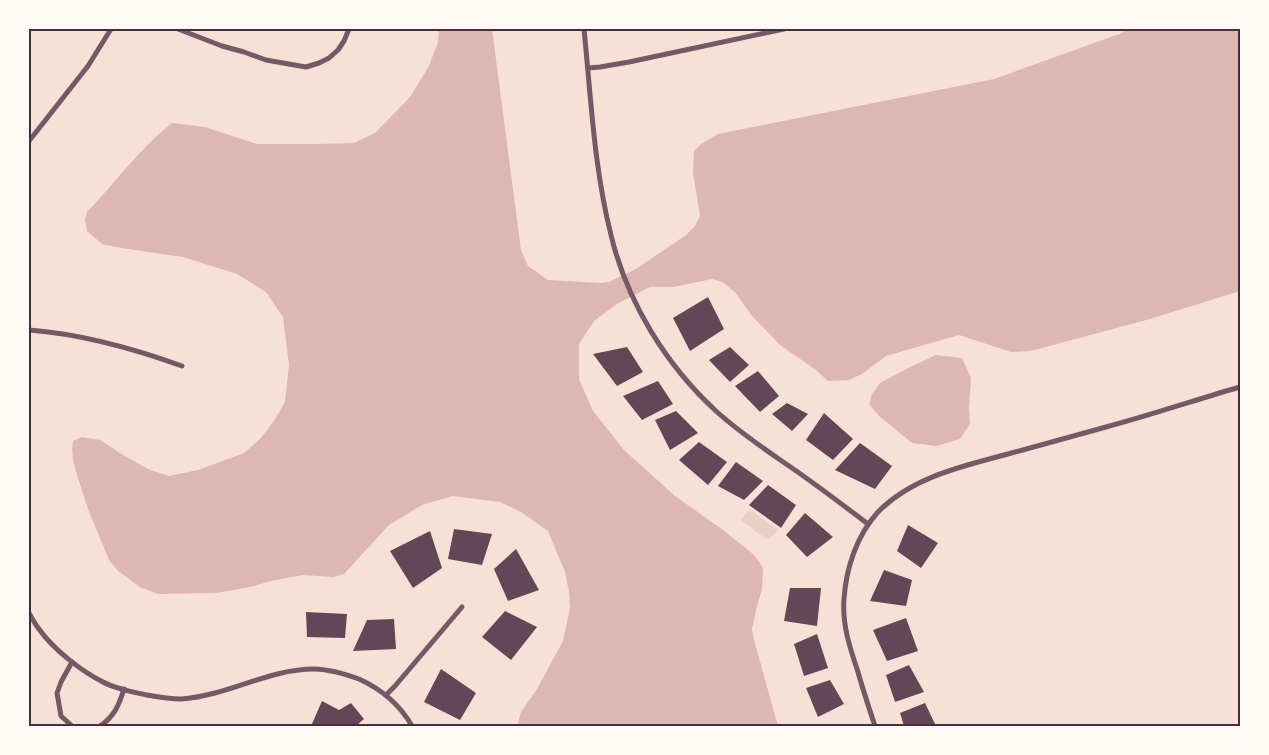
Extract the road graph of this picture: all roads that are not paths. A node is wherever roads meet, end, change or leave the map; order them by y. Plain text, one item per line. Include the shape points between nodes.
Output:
1 (111, 29) edge
2 (178, 29) edge
3 (350, 29) edge
4 (584, 29) edge
5 (784, 29) edge
6 (588, 68) junction
7 (29, 142) edge
8 (29, 330) edge
9 (182, 366) dead end
10 (1240, 387) edge
11 (868, 524) junction
12 (462, 608) dead end
13 (29, 613) edge
14 (72, 662) junction
15 (124, 689) junction
16 (386, 695) junction
17 (72, 726) edge
18 (100, 726) edge
19 (412, 726) edge
20 (875, 726) edge

1 - 7 street via 88,66
2 - 3 street via 266,60 306,66 329,58 338,50
4 - 6 street
5 - 6 street
6 - 11 street via 602,193 611,236 638,310 672,362 717,412
8 - 9 street via 65,333 118,345
10 - 11 street via 937,475 898,496
11 - 20 street via 846,579 844,622
12 - 16 street
13 - 14 street via 39,630
14 - 15 street via 103,682
14 - 17 street via 57,693 61,716
15 - 16 street via 159,698 180,699 220,692 279,674 316,669 351,676
15 - 18 street via 117,709
16 - 19 street

